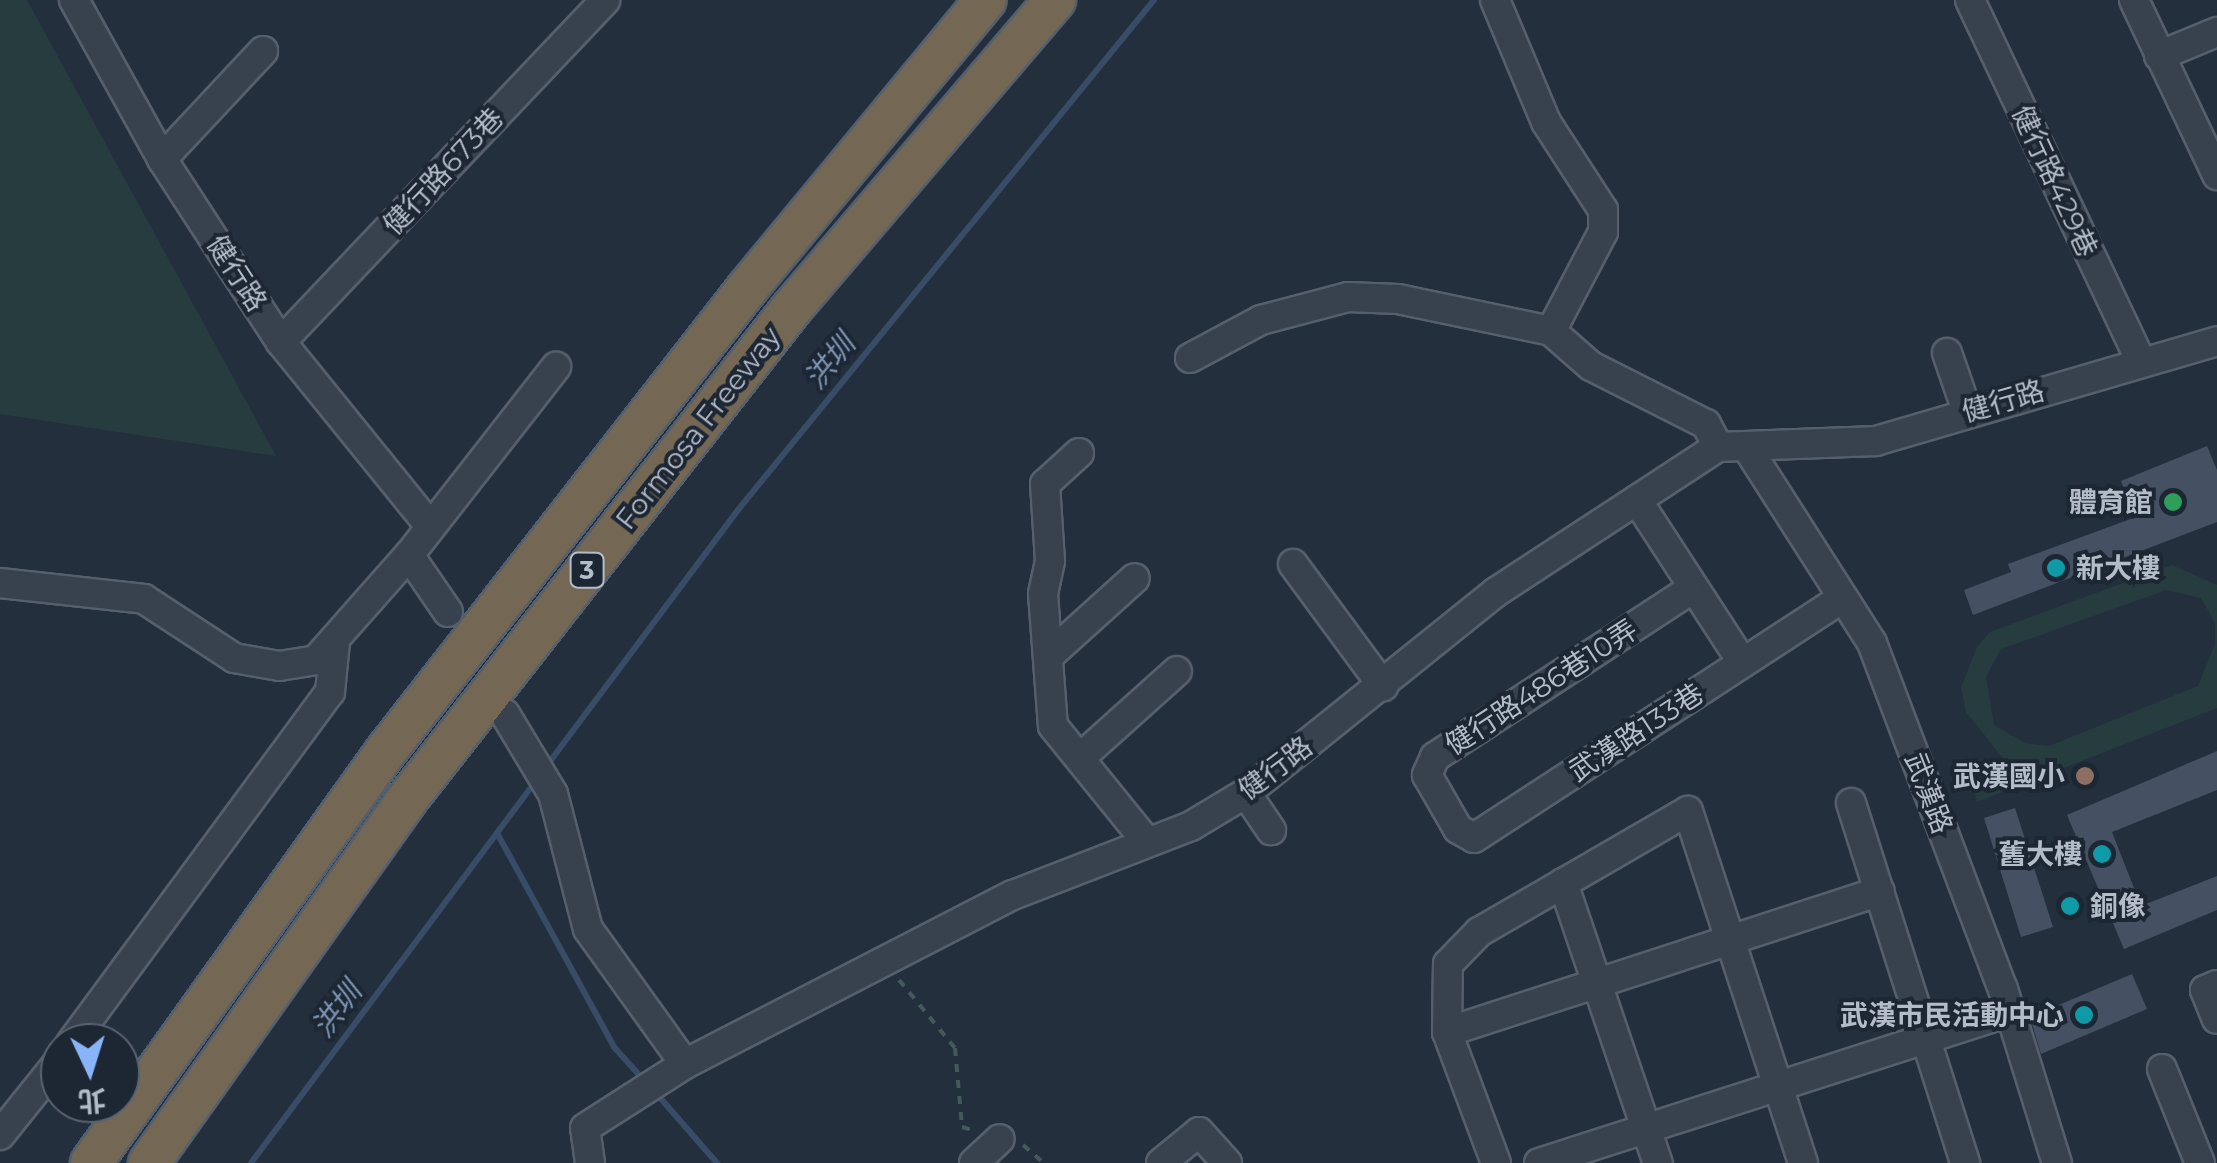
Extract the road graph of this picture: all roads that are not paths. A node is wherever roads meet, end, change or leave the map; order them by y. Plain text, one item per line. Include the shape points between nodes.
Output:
1 (74, 0) edge
2 (986, 0) edge
3 (1055, 0) edge
4 (1495, 0) edge
5 (1970, 0) edge
6 (2134, 0) edge
7 (602, 1) edge
8 (2217, 32) edge
9 (263, 51) dead end
10 (2160, 56) junction
11 (162, 159) junction
12 (2217, 175) edge
13 (1551, 330) junction
14 (2217, 341) edge
15 (282, 342) junction
16 (1947, 353) dead end
17 (1190, 358) dead end
18 (2141, 362) junction
19 (556, 367) dead end
20 (1968, 411) junction
21 (1718, 447) junction
22 (1748, 449) junction
23 (1080, 454) dead end
24 (1637, 500) junction
25 (430, 526) junction
26 (408, 555) junction
27 (1292, 564) dead end
28 (1135, 578) dead end
29 (0, 584) edge
30 (1690, 590) junction
31 (1840, 600) junction
32 (448, 612) dead end
33 (336, 642) junction
34 (1053, 652) junction
35 (1743, 663) junction
36 (1177, 671) dead end
37 (1383, 686) junction
38 (505, 714) dead end
39 (1080, 758) junction
40 (1246, 793) junction
41 (1442, 802) joint
42 (1850, 803) dead end
43 (1271, 830) dead end
44 (1146, 841) junction
45 (1563, 883) junction
46 (1880, 891) junction
47 (1729, 940) junction
48 (1597, 983) junction
49 (2211, 987) edge
50 (2010, 1012) junction
51 (2217, 1020) edge
52 (87, 1023) edge
53 (1447, 1032) junction
54 (1925, 1040) junction
55 (685, 1064) junction
56 (2162, 1069) dead end
57 (40, 1085) edge
58 (1778, 1087) junction
59 (1646, 1128) junction
60 (0, 1135) edge
61 (1000, 1139) road end
62 (91, 1163) edge
63 (149, 1163) edge
64 (590, 1163) edge
65 (974, 1163) edge
66 (1161, 1163) edge
67 (1227, 1163) edge
68 (1496, 1163) edge
69 (1539, 1163) edge
70 (1658, 1163) edge
71 (1803, 1163) edge
72 (1965, 1163) edge
73 (2057, 1163) edge
74 (2200, 1163) edge

1 - 11 street, 健行路
2 - 62 highway, Formosa Freeway / 3 via 749,286 386,751
3 - 63 highway, Formosa Freeway / 3 via 792,308 418,785
4 - 13 street via 1546,122 1604,210 1604,232
5 - 18 street, 健行路429巷
6 - 10 street
7 - 15 street, 健行路673巷
8 - 10 street
9 - 11 street
10 - 12 street
11 - 15 street, 健行路
13 - 17 street via 1398,299 1348,297 1261,320
13 - 21 street via 1591,366 1706,424
14 - 18 street, 健行路
15 - 25 street, 健行路
16 - 20 street
18 - 20 street, 健行路
19 - 25 street
20 - 22 street, 健行路 via 1876,441
21 - 22 street, 健行路
21 - 24 street, 健行路
22 - 31 street, 武漢路
23 - 34 street via 1045,484 1050,561 1043,594
24 - 30 street
24 - 37 street, 健行路 via 1496,592
25 - 26 street
26 - 32 street
26 - 33 street
27 - 37 street
28 - 34 street
29 - 33 street via 144,599 234,658 279,666 316,660
30 - 35 street
30 - 41 street, 健行路486巷10弄 via 1436,757 1426,774
31 - 35 street, 武漢路133巷
31 - 50 street, 武漢路 via 1872,644
33 - 52 street via 330,692
34 - 39 street via 1054,726
35 - 41 street, 武漢路133巷 via 1474,838 1458,830
36 - 39 street
37 - 40 street, 健行路
38 - 55 street via 553,794 588,928
39 - 44 street
40 - 43 street
40 - 44 street, 健行路
42 - 46 street
44 - 55 street, 健行路 via 1012,896
45 - 47 street via 1688,811
45 - 48 street
45 - 53 street via 1478,932 1448,964
46 - 47 street
46 - 54 street
47 - 48 street
47 - 58 street
48 - 53 street
48 - 59 street
49 - 51 street
50 - 54 street
50 - 73 street, 武漢路
53 - 68 street
54 - 58 street
54 - 72 street
55 - 64 street, 健行路 via 584,1128
56 - 74 street
57 - 60 street
58 - 59 street
58 - 71 street
59 - 69 street
59 - 70 street
61 - 65 street
66 - 67 street via 1199,1132

